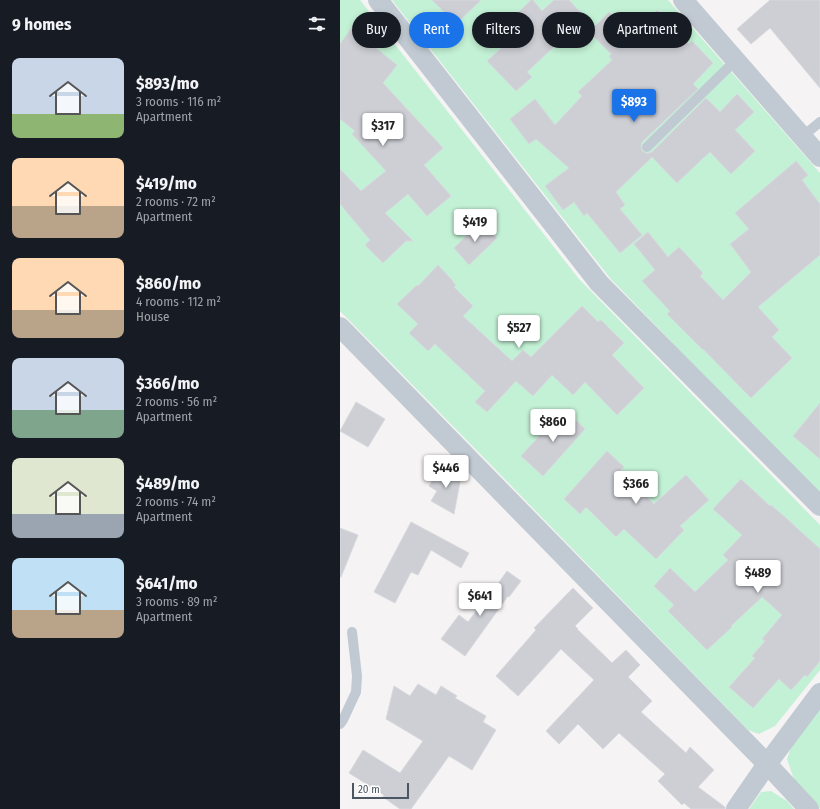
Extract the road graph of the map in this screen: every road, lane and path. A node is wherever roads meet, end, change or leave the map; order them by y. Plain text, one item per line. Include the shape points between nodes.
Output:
1 (378, 0) edge
2 (684, 0) edge
3 (736, 60) junction
4 (820, 122) edge
5 (803, 136) junction
6 (647, 147) dead end
7 (820, 157) edge
8 (340, 327) edge
9 (820, 506) edge
10 (352, 632) dead end
11 (820, 693) edge
12 (340, 724) edge
13 (767, 764) junction
14 (736, 809) edge
15 (809, 809) edge

1 - 9 street via 599,283
2 - 3 street
3 - 5 street
3 - 6 lane
4 - 5 lane
5 - 7 street
8 - 13 street
10 - 12 lane via 357,676 356,692
11 - 13 street
13 - 14 street
13 - 15 street

